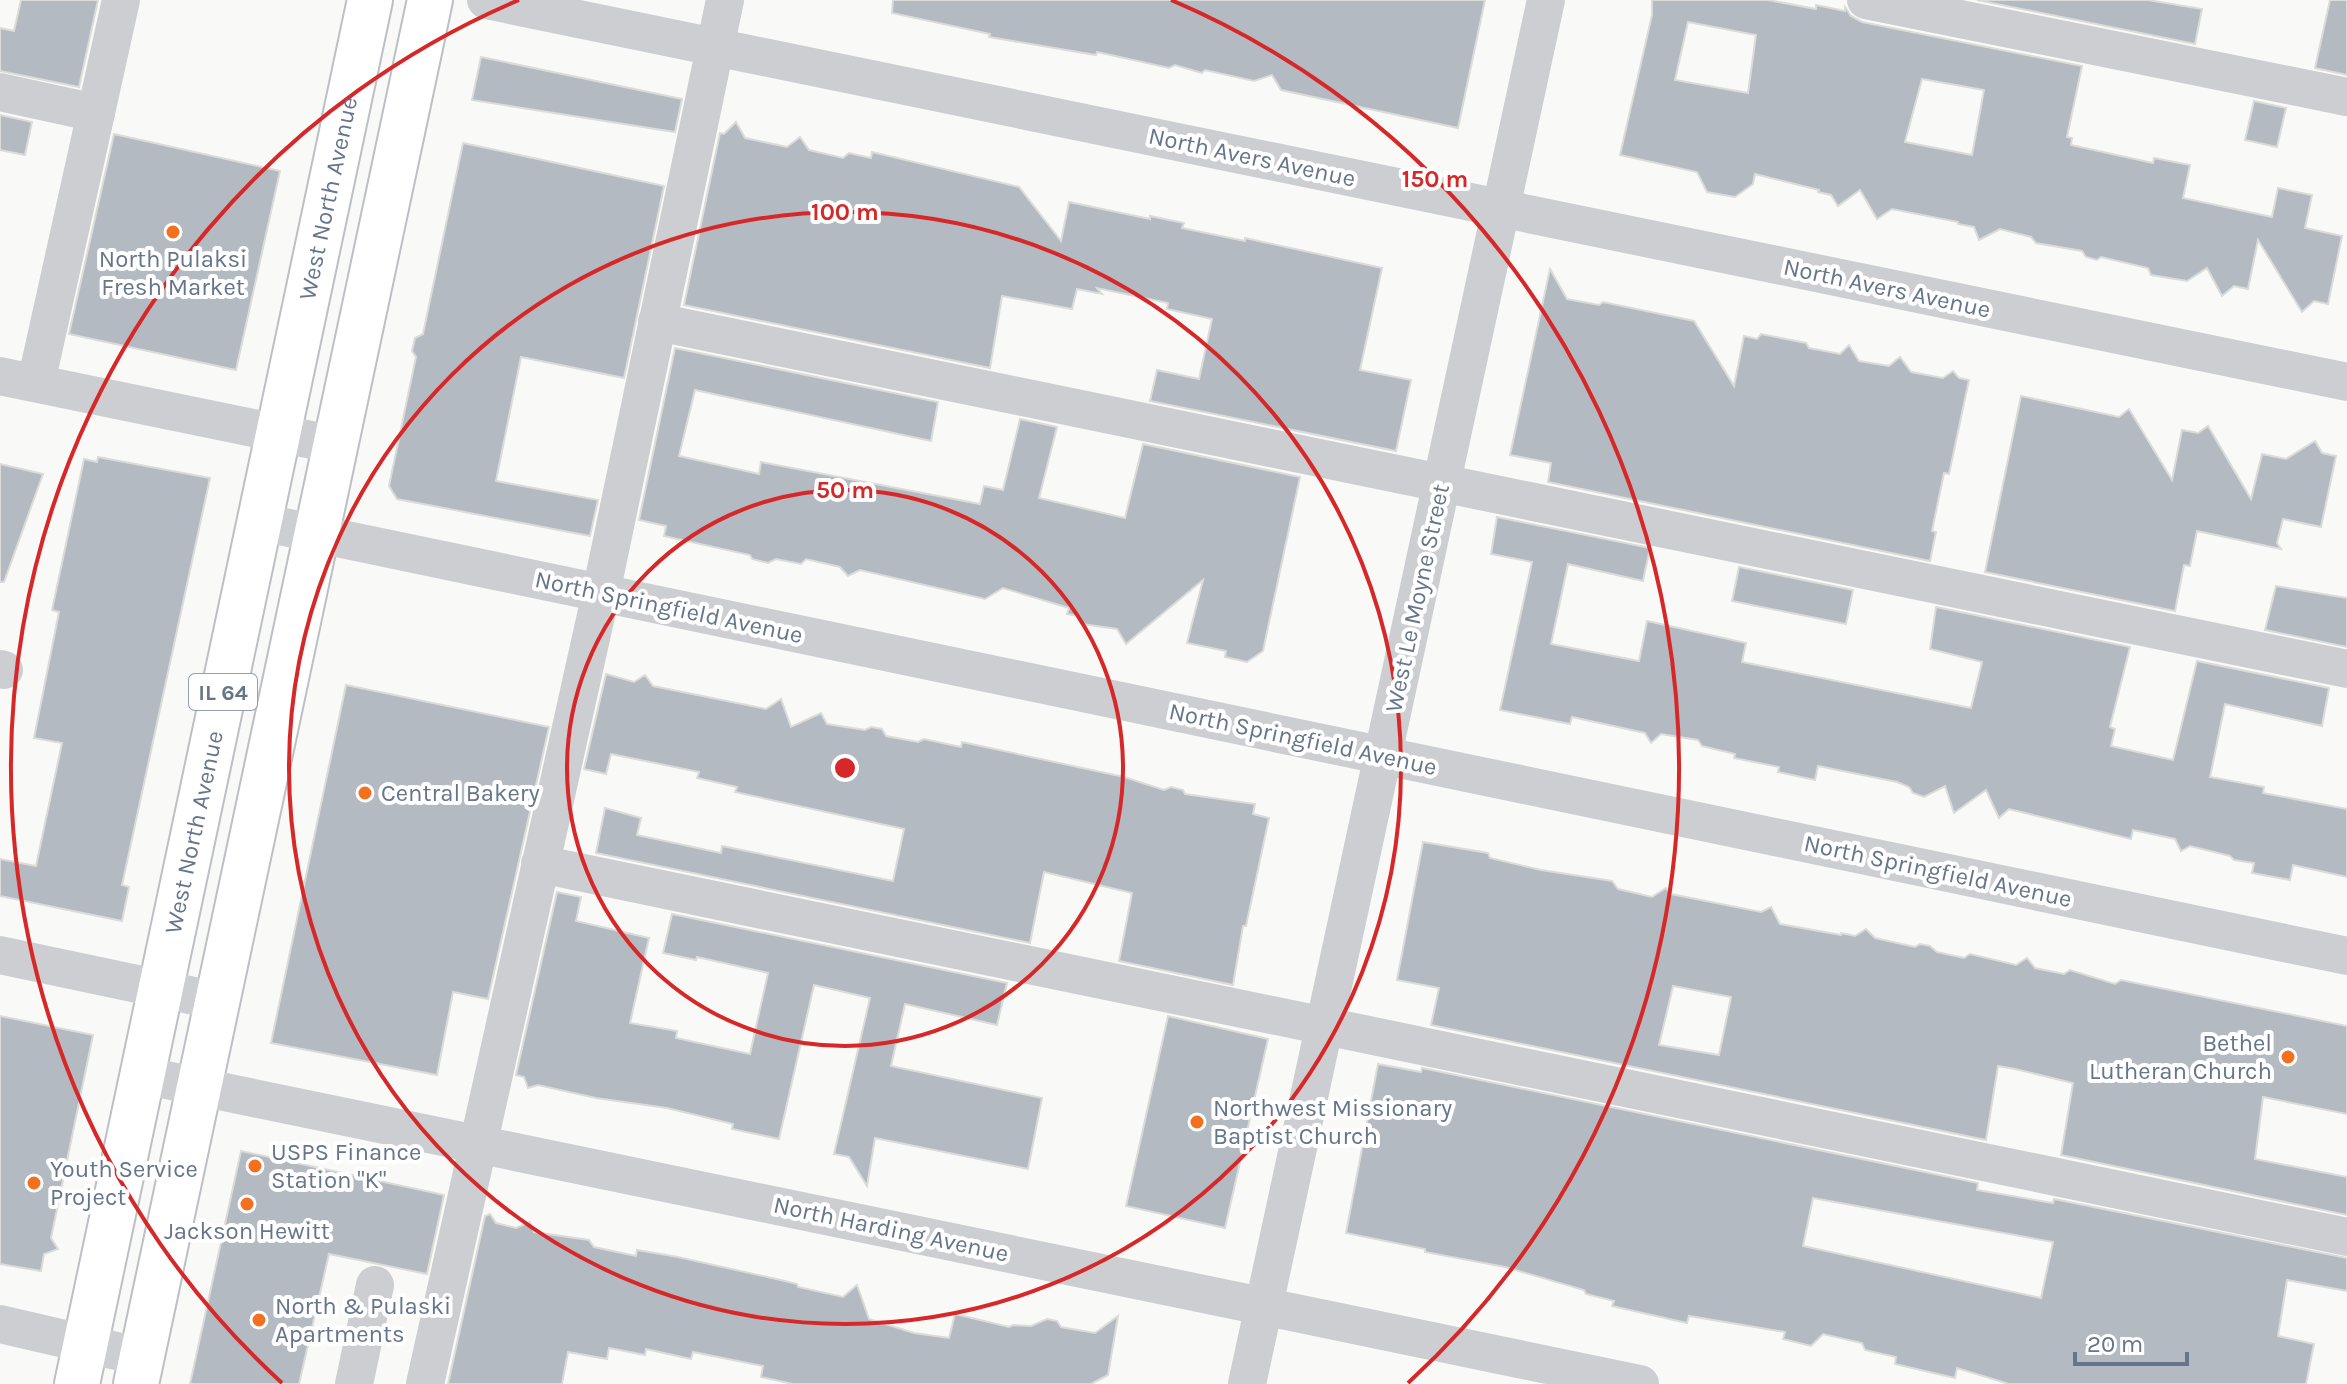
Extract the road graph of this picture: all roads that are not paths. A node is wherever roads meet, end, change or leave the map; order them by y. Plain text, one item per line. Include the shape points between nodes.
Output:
1 (121, 0) edge
2 (370, 0) edge
3 (430, 0) edge
4 (486, 0) edge
5 (725, 0) edge
6 (1546, 0) edge
7 (1866, 0) edge
8 (715, 47) junction
9 (0, 92) edge
10 (2347, 97) edge
11 (96, 113) junction
12 (1501, 208) junction
13 (657, 322) junction
14 (18, 379) edge
15 (2347, 382) edge
16 (278, 433) junction
17 (336, 445) junction
18 (1442, 481) junction
19 (260, 522) junction
20 (317, 534) junction
21 (601, 593) junction
22 (2347, 669) edge
23 (1383, 755) junction
24 (540, 864) junction
25 (0, 955) edge
26 (2347, 956) edge
27 (161, 989) junction
28 (218, 1001) junction
29 (1324, 1028) junction
30 (142, 1075) junction
31 (200, 1086) junction
32 (477, 1144) junction
33 (2347, 1237) edge
34 (375, 1285) dead end
35 (1264, 1306) junction
36 (0, 1324) edge
37 (81, 1364) edge
38 (139, 1370) edge
39 (354, 1384) edge
40 (425, 1384) edge
41 (1247, 1384) edge
42 (1640, 1384) edge

1 - 11 street
2 - 16 main road, West North Avenue / IL 64
3 - 17 main road, IL 64
4 - 8 street, North Avers Avenue
5 - 8 street
6 - 12 street, West Le Moyne Street
7 - 10 street
8 - 12 street, North Avers Avenue
8 - 13 street
9 - 11 street
11 - 14 street
12 - 15 street, North Avers Avenue
12 - 18 street, West Le Moyne Street
13 - 18 street
13 - 21 street
14 - 16 street
16 - 17 street
16 - 19 main road, West North Avenue / IL 64
17 - 20 main road, IL 64
18 - 22 street
18 - 23 street, West Le Moyne Street
19 - 20 street, North Springfield Avenue
19 - 27 main road, West North Avenue / IL 64
20 - 21 street, North Springfield Avenue
20 - 28 main road, IL 64
21 - 23 street, North Springfield Avenue
21 - 24 street
23 - 26 street, North Springfield Avenue
23 - 29 street, West Le Moyne Street
24 - 29 street
24 - 32 street
25 - 27 street
27 - 28 street
27 - 30 main road, West North Avenue / IL 64
28 - 31 main road, IL 64
29 - 33 street
29 - 35 street, West Le Moyne Street
30 - 31 street, North Harding Avenue
30 - 37 main road, West North Avenue / IL 64
31 - 32 street, North Harding Avenue
31 - 38 main road, IL 64
32 - 35 street, North Harding Avenue
32 - 40 street
34 - 39 street
35 - 41 street, West Le Moyne Street
35 - 42 street, North Harding Avenue
36 - 37 street
37 - 38 street

